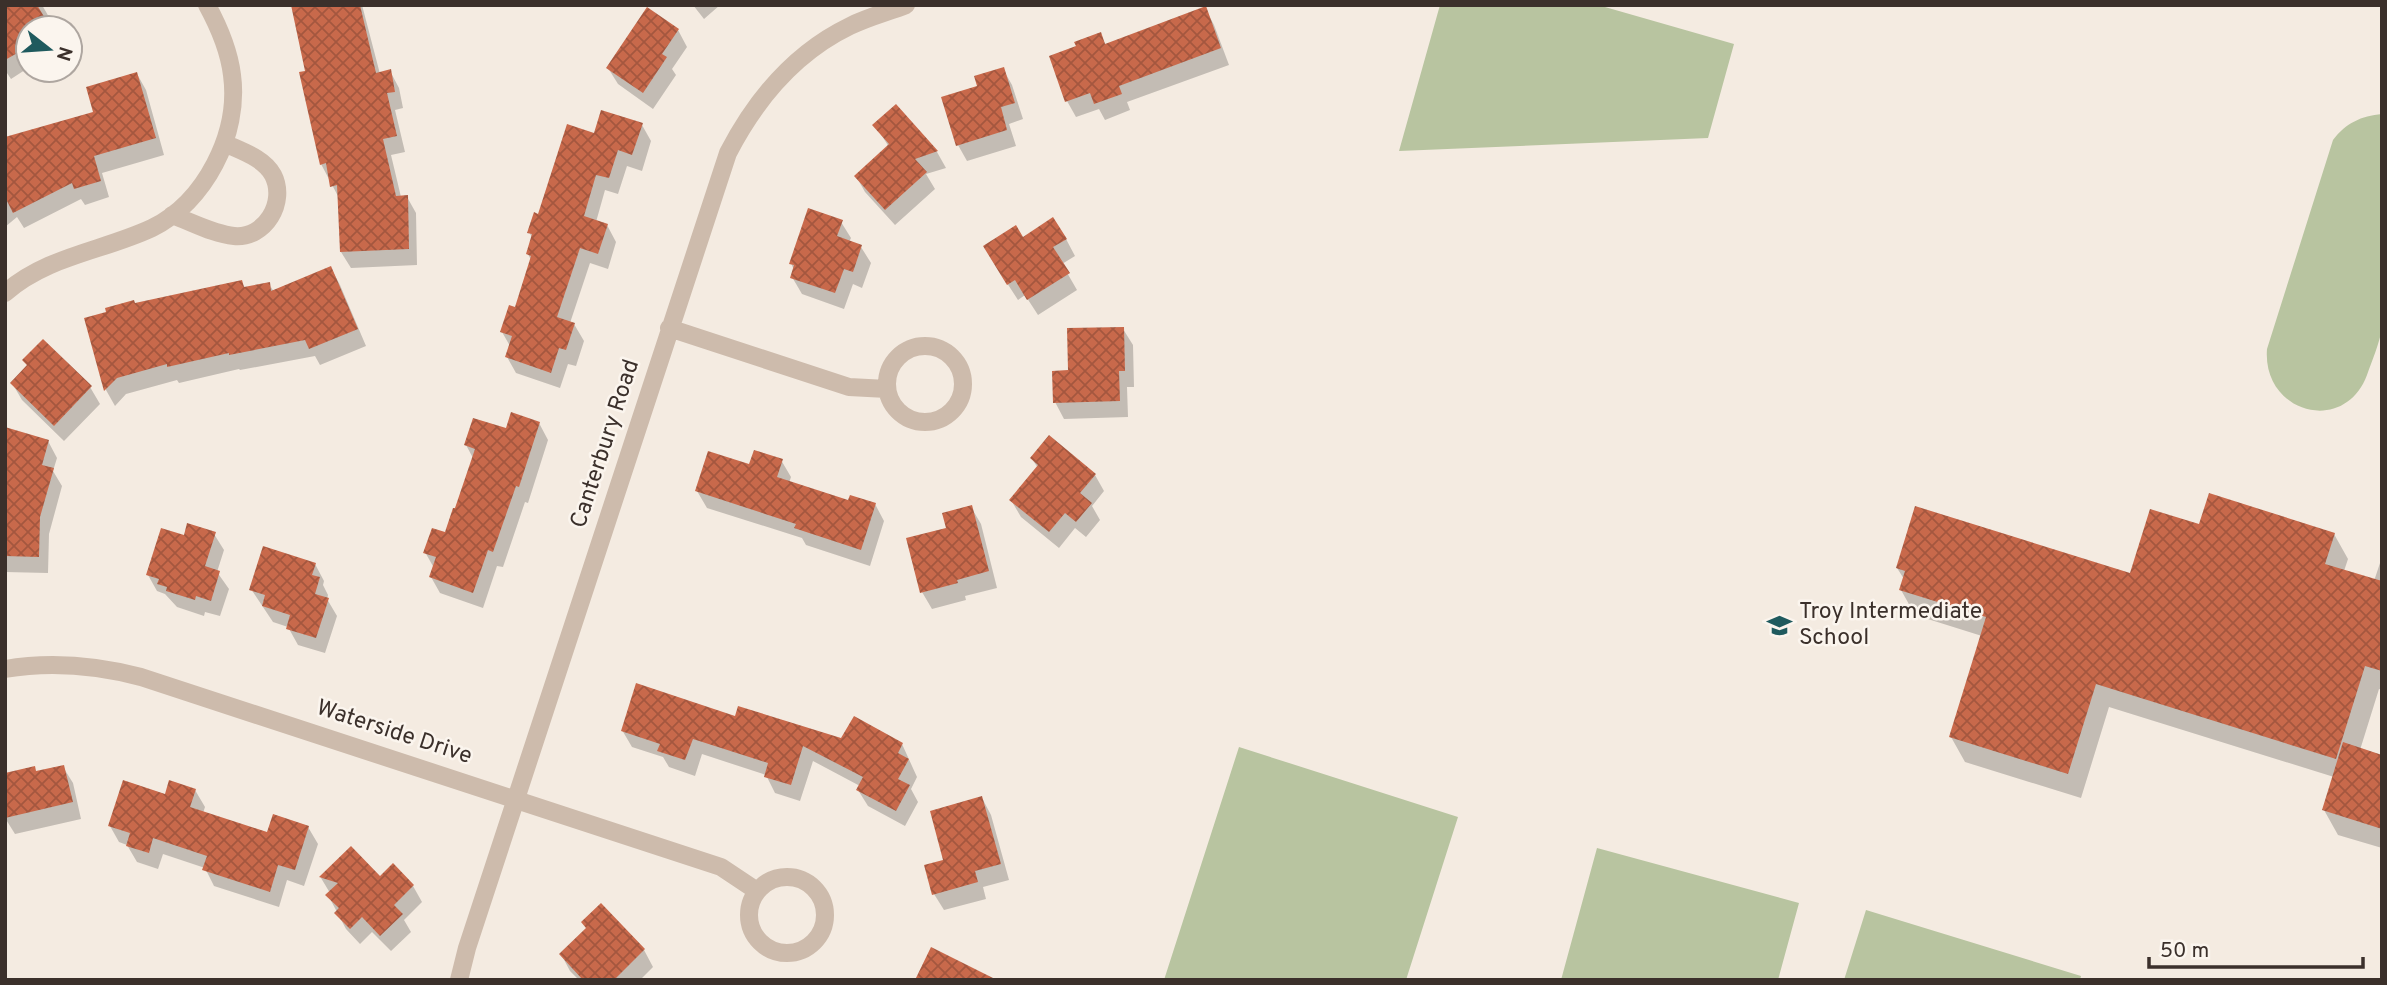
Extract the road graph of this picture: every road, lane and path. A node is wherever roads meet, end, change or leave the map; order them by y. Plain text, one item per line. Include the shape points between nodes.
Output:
1 (207, 5) edge
2 (906, 5) edge
3 (224, 143) junction
4 (172, 215) junction
5 (5, 293) edge
6 (669, 328) junction
7 (887, 389) junction
8 (5, 669) edge
9 (515, 799) junction
10 (757, 891) junction
11 (459, 980) edge

1 - 3 street via 227,49 233,77
2 - 6 street, Canterbury Road via 850,26 819,45 786,70 753,110 728,153
3 - 4 street via 201,186
3 - 4 street via 262,162 273,176 278,194 274,212 264,226 236,236
4 - 5 street via 151,228 57,260
6 - 7 street via 849,387
6 - 9 street, Canterbury Road
7 - 7 street via 898,411 909,419 933,422 945,417 961,398 962,374 947,353 924,346 901,355 888,377
8 - 9 street, Waterside Drive via 68,664 116,670
9 - 10 street, Waterside Drive via 722,867
9 - 11 street, Canterbury Road
10 - 10 street via 749,915 751,927 766,947 790,953 813,944 825,922 825,909 814,887 791,877 766,882

